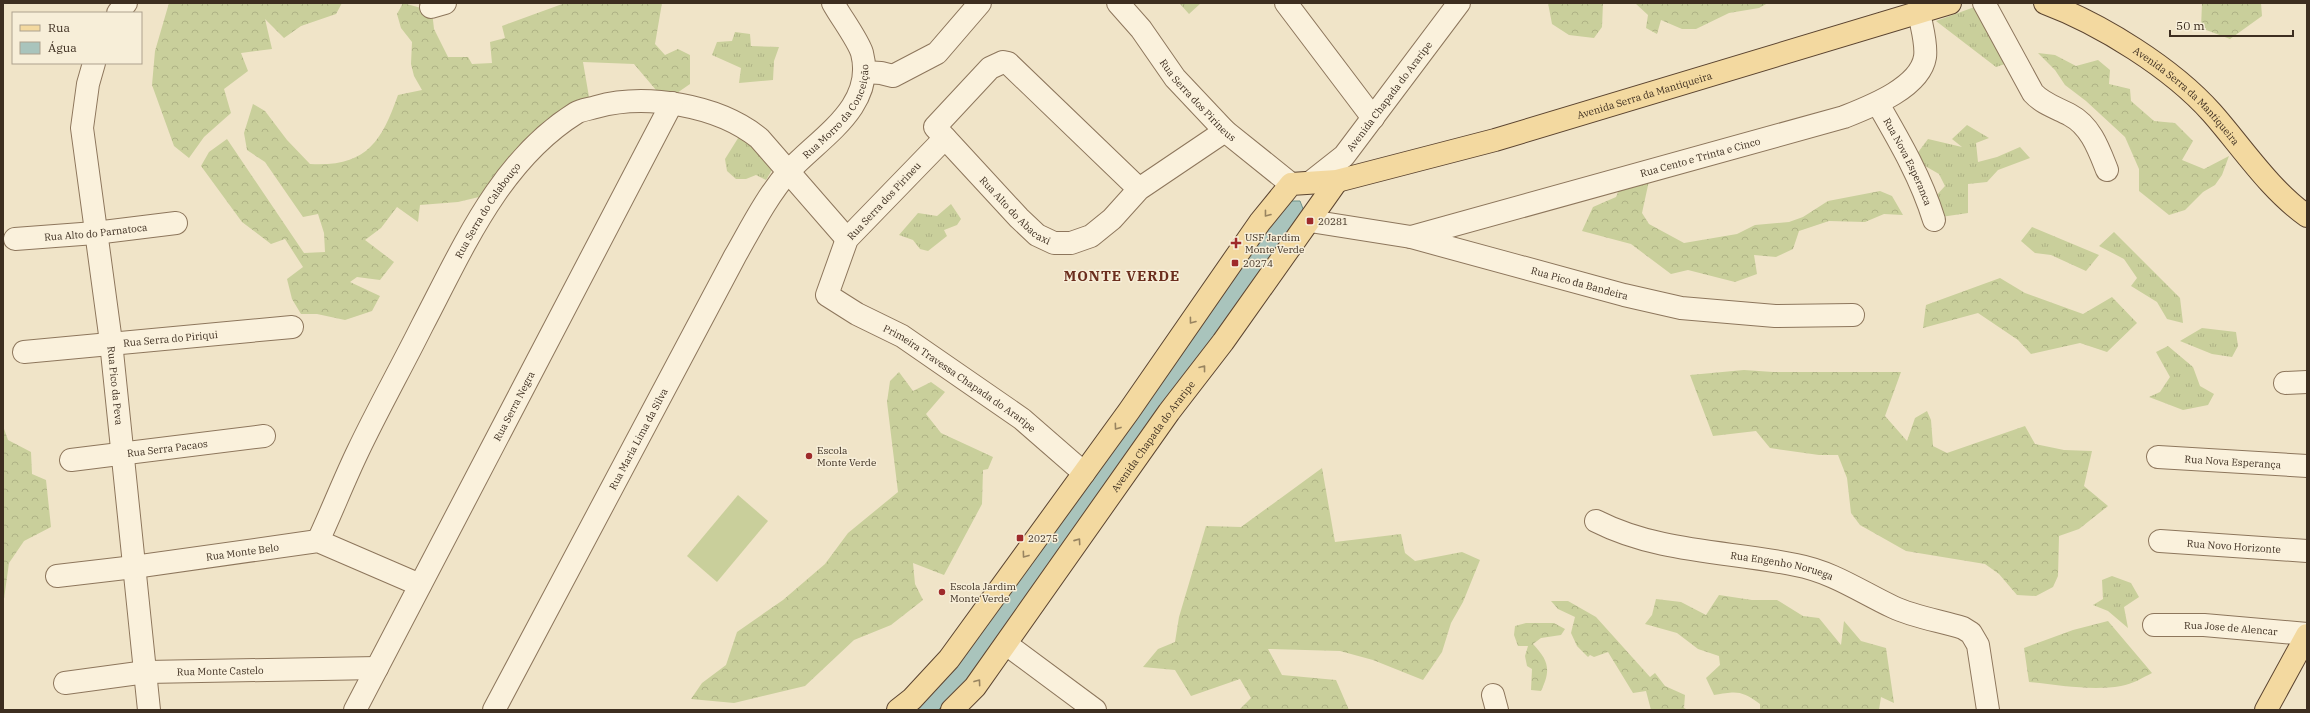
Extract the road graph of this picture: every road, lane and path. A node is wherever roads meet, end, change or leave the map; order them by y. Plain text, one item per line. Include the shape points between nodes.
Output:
1 (126, 3) edge
2 (833, 3) edge
3 (980, 3) edge
4 (1118, 3) edge
5 (1286, 3) edge
6 (1459, 3) edge
7 (1950, 3) edge
8 (1984, 3) edge
9 (2045, 3) edge
10 (119, 12) edge
11 (1919, 12) junction
12 (94, 64) edge
13 (864, 72) junction
14 (672, 103) junction
15 (1878, 104) junction
16 (1373, 118) junction
17 (1225, 131) junction
18 (943, 135) junction
19 (2107, 170) dead end
20 (788, 172) junction
21 (1337, 181) junction
22 (1301, 183) junction
23 (1139, 189) junction
24 (2307, 216) edge
25 (1934, 220) dead end
26 (1310, 221) junction
27 (176, 223) dead end
28 (95, 233) junction
29 (1412, 237) junction
30 (15, 239) dead end
31 (847, 239) junction
32 (827, 295) joint
33 (1853, 315) dead end
34 (292, 327) dead end
35 (110, 342) junction
36 (24, 352) dead end
37 (2307, 382) edge
38 (2285, 383) dead end
39 (264, 436) dead end
40 (121, 454) junction
41 (2158, 457) dead end
42 (71, 460) dead end
43 (2307, 466) edge
44 (1084, 473) junction
45 (1596, 521) dead end
46 (318, 541) junction
47 (2160, 541) dead end
48 (2307, 551) edge
49 (134, 567) junction
50 (57, 576) dead end
51 (420, 585) junction
52 (2154, 625) dead end
53 (2307, 635) edge
54 (1006, 644) junction
55 (377, 668) junction
56 (146, 672) junction
57 (65, 683) dead end
58 (150, 710) edge
59 (355, 710) edge
60 (494, 710) edge
61 (898, 710) edge
62 (952, 710) edge
63 (1095, 710) edge
64 (1988, 710) edge
65 (2262, 710) edge

1 - 10 street
2 - 13 street, Rua Morro da Conceição via 862,53
3 - 13 street via 937,53 893,76
4 - 17 street, Rua Serra dos Pirineus via 1141,29 1175,78
5 - 16 street
6 - 16 street, Avenida Chapada do Araripe
7 - 11 main road, Avenida Serra da Mantiqueira
8 - 19 street via 2033,93 2040,100 2070,114 2082,124 2096,143
9 - 24 main road, Avenida Serra da Mantiqueira via 2103,30 2169,73 2192,92 2278,190
11 - 15 street, Rua Cento e Trinta e Cinco via 1925,57 1920,69 1903,88
11 - 21 main road, Avenida Serra da Mantiqueira via 1495,140
12 - 28 street, Rua Pico da Peva via 88,84 82,128
13 - 20 street, Rua Morro da Conceição via 859,96 850,111
14 - 20 street, Rua Serra do Calabouço via 744,126 759,138
14 - 46 street, Rua Serra do Calabouço via 616,101 577,112 521,159 498,190 463,249 358,450
14 - 51 street, Rua Serra Negra
15 - 25 street, Rua Nova Esperanca via 1922,184
15 - 29 street, Rua Cento e Trinta e Cinco via 1844,117
16 - 22 street, Avenida Chapada do Araripe via 1344,156
17 - 22 street, Rua Serra dos Pirineus
17 - 23 street, Rua Alto do Abacaxi
18 - 23 street, Rua Alto do Abacaxi via 1019,218 1037,235 1054,243 1071,243 1091,236 1112,219
18 - 23 street via 935,127 939,120 990,68 1003,62 1015,68
18 - 31 street, Rua Serra dos Pirineu
20 - 31 street
20 - 60 street, Rua Maria Lima da Silva via 735,256
21 - 22 main road
21 - 26 main road, Avenida Chapada do Araripe
22 -> 44 main road, Avenida Chapada do Araripe via 1260,222
26 - 29 street, Rua Pico da Bandeira
54 -> 26 main road, Avenida Chapada do Araripe via 1169,412
27 - 28 street, Rua Alto do Parnatoca
28 - 30 street, Rua Alto do Parnatoca
28 - 35 street, Rua Pico da Peva
29 - 33 street, Rua Pico da Bandeira via 1681,308 1775,316
31 - 32 street, Rua Serra dos Pirineu
32 - 44 street, Primeira Travessa Chapada do Araripe via 857,314 902,336 1022,419
34 - 35 street, Rua Serra do Piriqui
35 - 36 street, Rua Serra do Piriqui
35 - 40 street, Rua Pico da Peva
37 - 38 street
39 - 40 street, Rua Serra Pacaos
40 - 42 street, Rua Serra Pacaos
40 - 49 street, Rua Pico da Peva
41 - 43 street, Rua Nova Esperança
44 -> 61 main road, Avenida Chapada do Araripe via 949,659 912,699
45 - 64 street, Rua Engenho Noruega via 1637,539 1719,555 1796,565 1824,572 1894,608 1963,628 1971,633 1978,645
46 - 49 street, Rua Monte Belo
46 - 51 street
47 - 48 street, Rua Novo Horizonte
49 - 50 street, Rua Monte Belo
49 - 56 street, Rua Pico da Peva
51 - 55 street, Rua Serra Negra
52 - 53 street, Rua Jose de Alencar via 2204,625
53 - 65 main road
62 -> 54 main road, Avenida Chapada do Araripe via 975,687
54 - 63 street
55 - 56 street, Rua Monte Castelo
55 - 59 street, Rua Serra Negra
56 - 57 street, Rua Monte Castelo
56 - 58 street, Rua Pico da Peva

